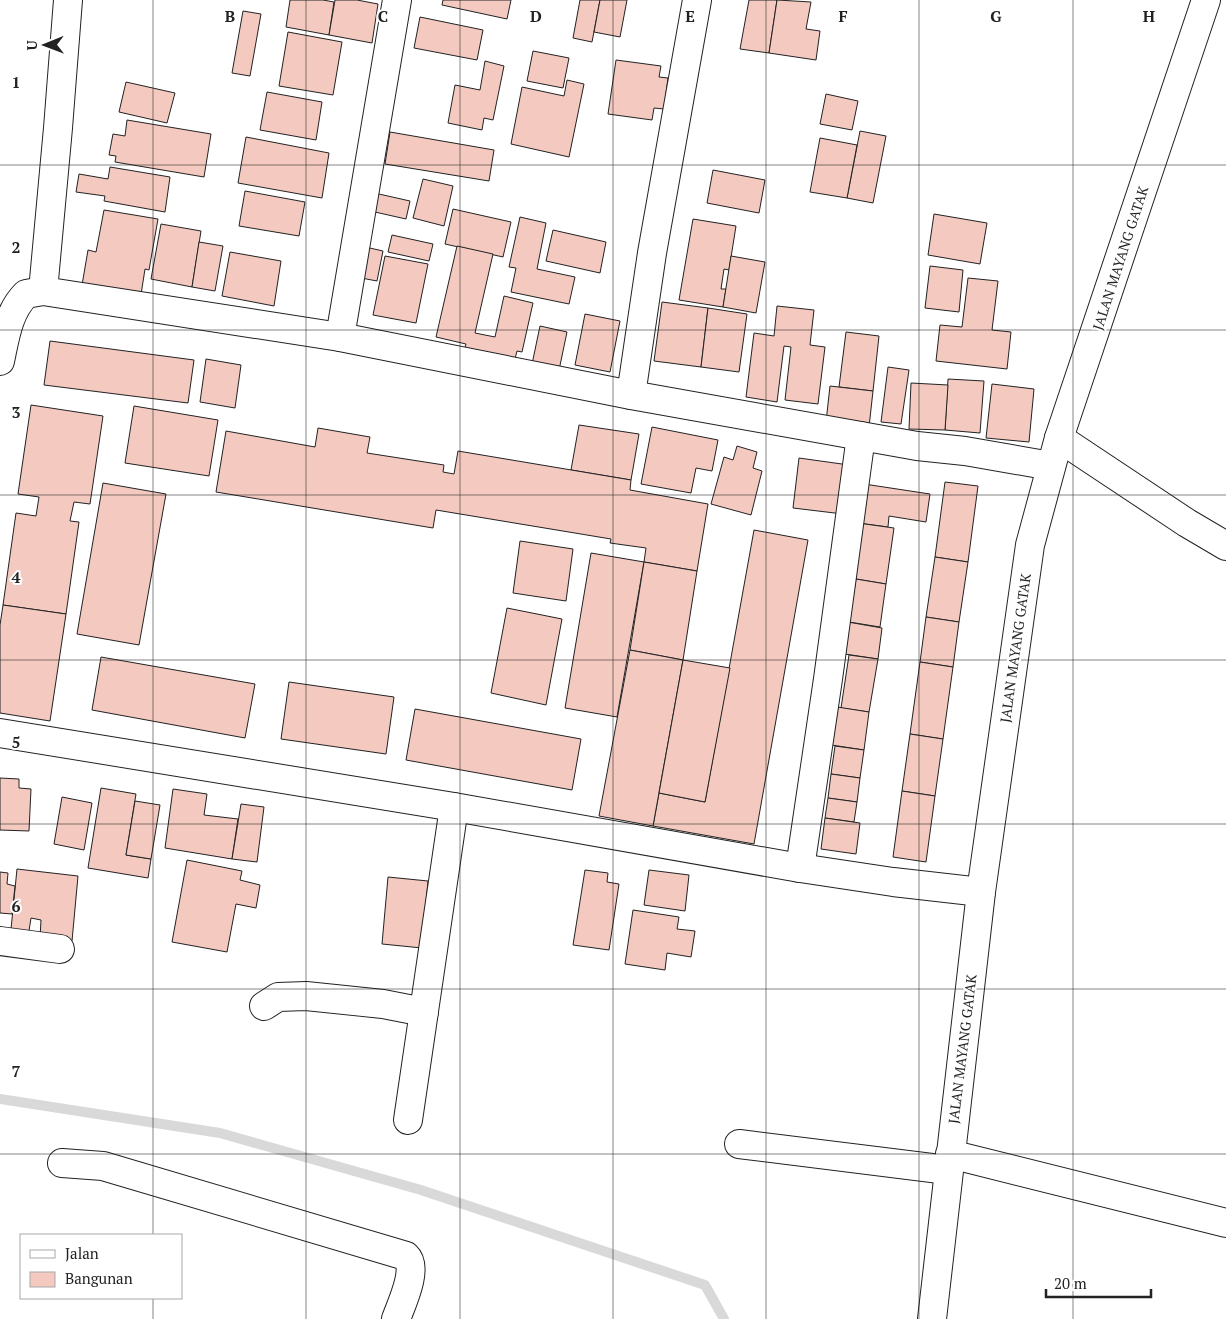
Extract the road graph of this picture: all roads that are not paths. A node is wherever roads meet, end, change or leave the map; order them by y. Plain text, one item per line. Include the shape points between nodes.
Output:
1 (68, 0) edge
2 (397, 0) edge
3 (697, 0) edge
4 (1206, 0) edge
5 (43, 291) junction
6 (340, 338) junction
7 (0, 361) edge
8 (631, 395) junction
9 (860, 436) junction
10 (1059, 438) junction
11 (1051, 466) junction
12 (1226, 546) edge
13 (0, 733) edge
14 (454, 807) junction
15 (800, 868) junction
16 (981, 892) junction
17 (0, 941) edge
18 (60, 950) dead end
19 (264, 1006) dead end
20 (424, 1012) junction
21 (408, 1120) dead end
22 (739, 1144) dead end
23 (949, 1162) junction
24 (62, 1163) dead end
25 (1226, 1223) edge
26 (396, 1319) edge
27 (932, 1319) edge

1 - 5 street
2 - 6 street
3 - 8 street via 652,253
4 - 10 street, JALAN MAYANG GATAK
5 - 6 street
5 - 7 street via 26,294 15,308 6,329
6 - 8 street
8 - 9 street
9 - 11 street
9 - 15 street
10 - 11 street, JALAN MAYANG GATAK
10 - 12 street
11 - 16 street, JALAN MAYANG GATAK via 1026,567
13 - 14 street
14 - 15 street
14 - 20 street
15 - 16 street
16 - 23 street, JALAN MAYANG GATAK
17 - 18 street
19 - 20 street via 278,997 306,996
20 - 21 street
22 - 23 street
23 - 25 street
23 - 27 street, JALAN MAYANG GATAK
24 - 26 street via 103,1166 406,1256 411,1271 406,1296

